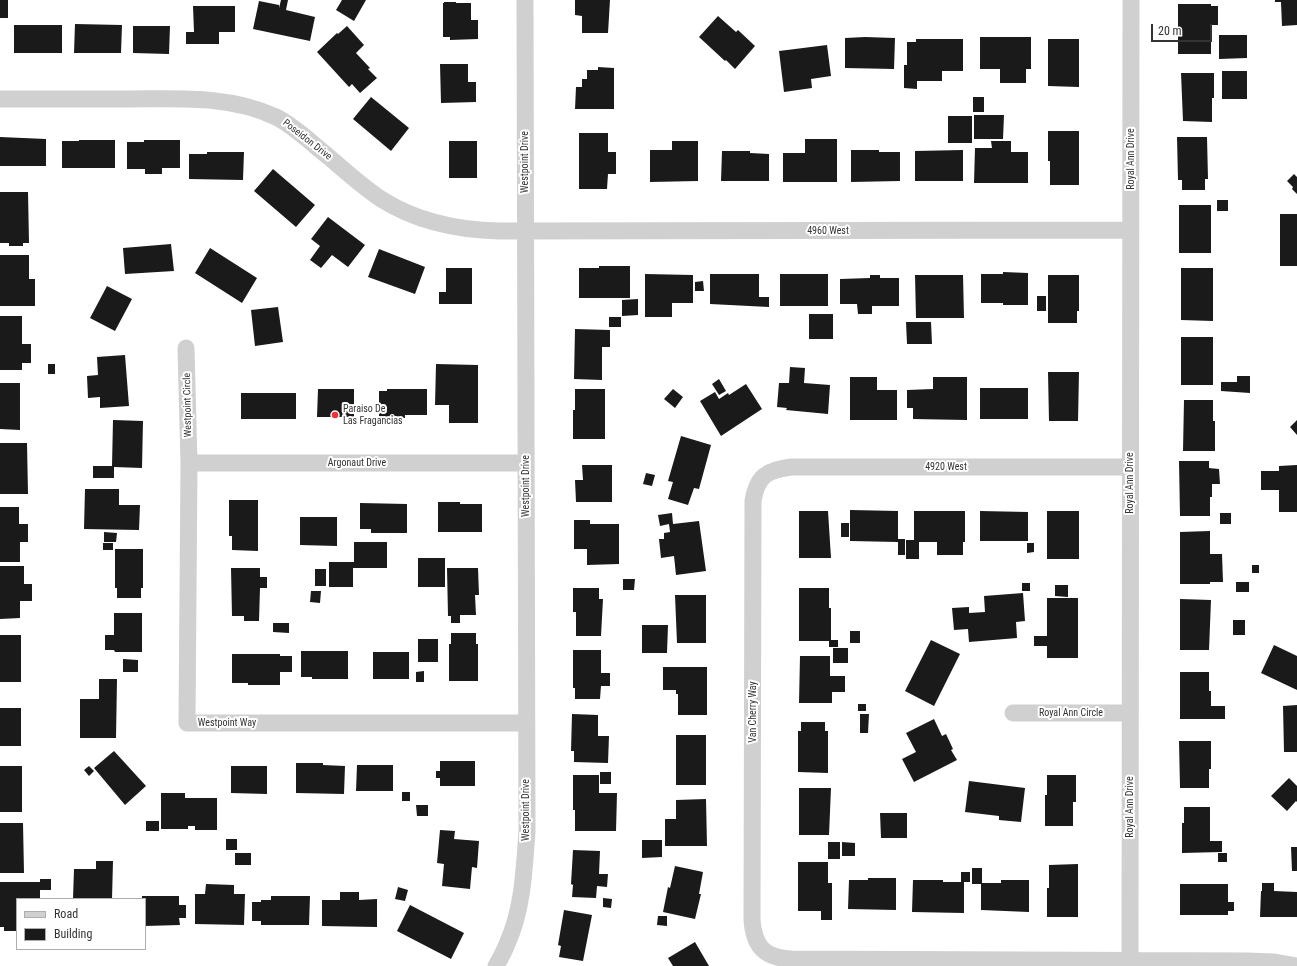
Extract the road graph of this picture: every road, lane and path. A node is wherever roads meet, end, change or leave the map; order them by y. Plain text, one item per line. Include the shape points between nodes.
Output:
1 (525, 0) edge
2 (1131, 0) edge
3 (0, 99) edge
4 (1131, 230) junction
5 (525, 231) junction
6 (186, 348) dead end
7 (189, 463) junction
8 (526, 463) junction
9 (1130, 467) junction
10 (764, 475) joint
11 (1013, 713) dead end
12 (1130, 713) junction
13 (526, 723) junction
14 (1130, 963) edge
15 (496, 966) edge
16 (1297, 966) edge

1 - 5 street, Westpoint Drive
2 - 4 street, Royal Ann Drive
3 - 5 street, Poseidon Drive via 183,99 233,104 276,117 366,188 394,207 410,214 462,228
4 - 5 street, 4960 West
4 - 9 street, Royal Ann Drive
5 - 8 street, Westpoint Drive
6 - 7 street, Westpoint Circle
7 - 8 street, Argonaut Drive
7 - 13 street, Westpoint Way via 187,723
8 - 13 street, Westpoint Drive
9 - 10 street, 4920 West via 791,467 773,470
9 - 12 street, Royal Ann Drive
10 - 14 street, Van Cherry Way via 758,482 753,501 752,920 754,936 762,949 775,957 791,960
11 - 12 street, Royal Ann Circle
12 - 14 street, Royal Ann Drive
13 - 15 street, Westpoint Drive via 527,832 524,882 508,944
14 - 16 street via 1247,960

